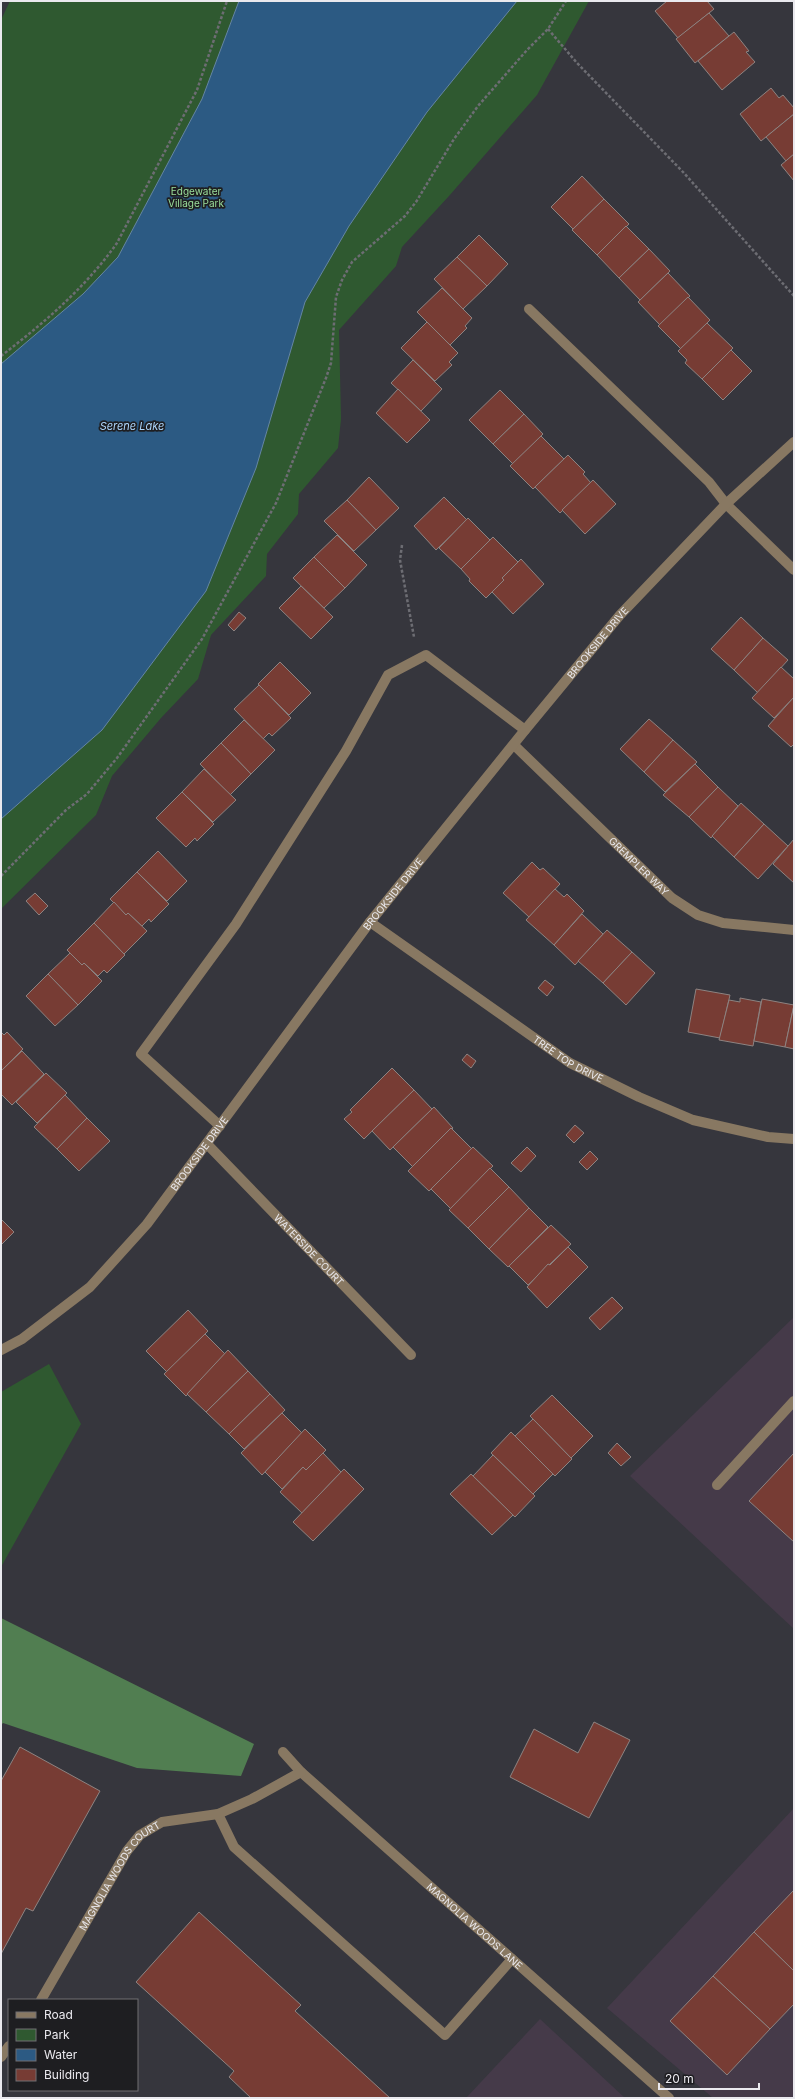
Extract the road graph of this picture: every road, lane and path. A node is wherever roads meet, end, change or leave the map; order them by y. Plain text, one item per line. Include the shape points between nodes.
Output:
1 (227, 1) edge
2 (566, 1) edge
3 (548, 29) junction
4 (794, 296) edge
5 (529, 309) dead end
6 (1, 356) edge
7 (794, 442) edge
8 (726, 504) junction
9 (402, 544) dead end
10 (794, 570) edge
11 (418, 659) junction
12 (525, 730) junction
13 (514, 745) junction
14 (1, 876) edge
15 (370, 922) junction
16 (794, 930) edge
17 (220, 1126) junction
18 (794, 1139) edge
19 (207, 1144) junction
20 (1, 1350) edge
21 (410, 1355) dead end
22 (794, 1401) edge
23 (717, 1485) dead end
24 (283, 1752) dead end
25 (301, 1772) junction
26 (218, 1814) junction
27 (512, 1959) junction
28 (42, 1999) edge
29 (8, 2047) edge
30 (1, 2057) edge
31 (669, 2098) edge

1 - 6 path via 197,90 117,243 101,266 81,287
2 - 3 path
3 - 4 path
3 - 14 path via 478,106 405,216 352,262 336,296 331,363 307,427 276,503 202,639 117,758 87,794 66,810
5 - 8 street via 709,482
7 - 8 street, BROOKSIDE DRIVE
8 - 10 street
8 - 12 street, BROOKSIDE DRIVE via 620,615
9 - 11 path via 400,560
11 - 12 street via 426,655
11 - 17 street via 388,675 346,751 236,924 141,1054
12 - 13 street, BROOKSIDE DRIVE
13 - 15 street, BROOKSIDE DRIVE
13 - 16 street, GREMPLER WAY via 672,898 698,915 724,923
15 - 17 street, BROOKSIDE DRIVE
15 - 18 street, TREE TOP DRIVE via 570,1063 639,1097 694,1120 768,1137
17 - 19 street, BROOKSIDE DRIVE
19 - 20 street, BROOKSIDE DRIVE via 147,1224 90,1287 22,1339
19 - 21 street, WATERSIDE COURT
22 - 23 street
24 - 25 street, MAGNOLIA WOODS LANE
25 - 26 street, MAGNOLIA WOODS COURT
25 - 27 street, MAGNOLIA WOODS LANE
26 - 27 street via 234,1847 444,2035
26 - 28 street, MAGNOLIA WOODS COURT via 162,1822 140,1835 127,1851
27 - 31 street, MAGNOLIA WOODS LANE
29 - 30 street

